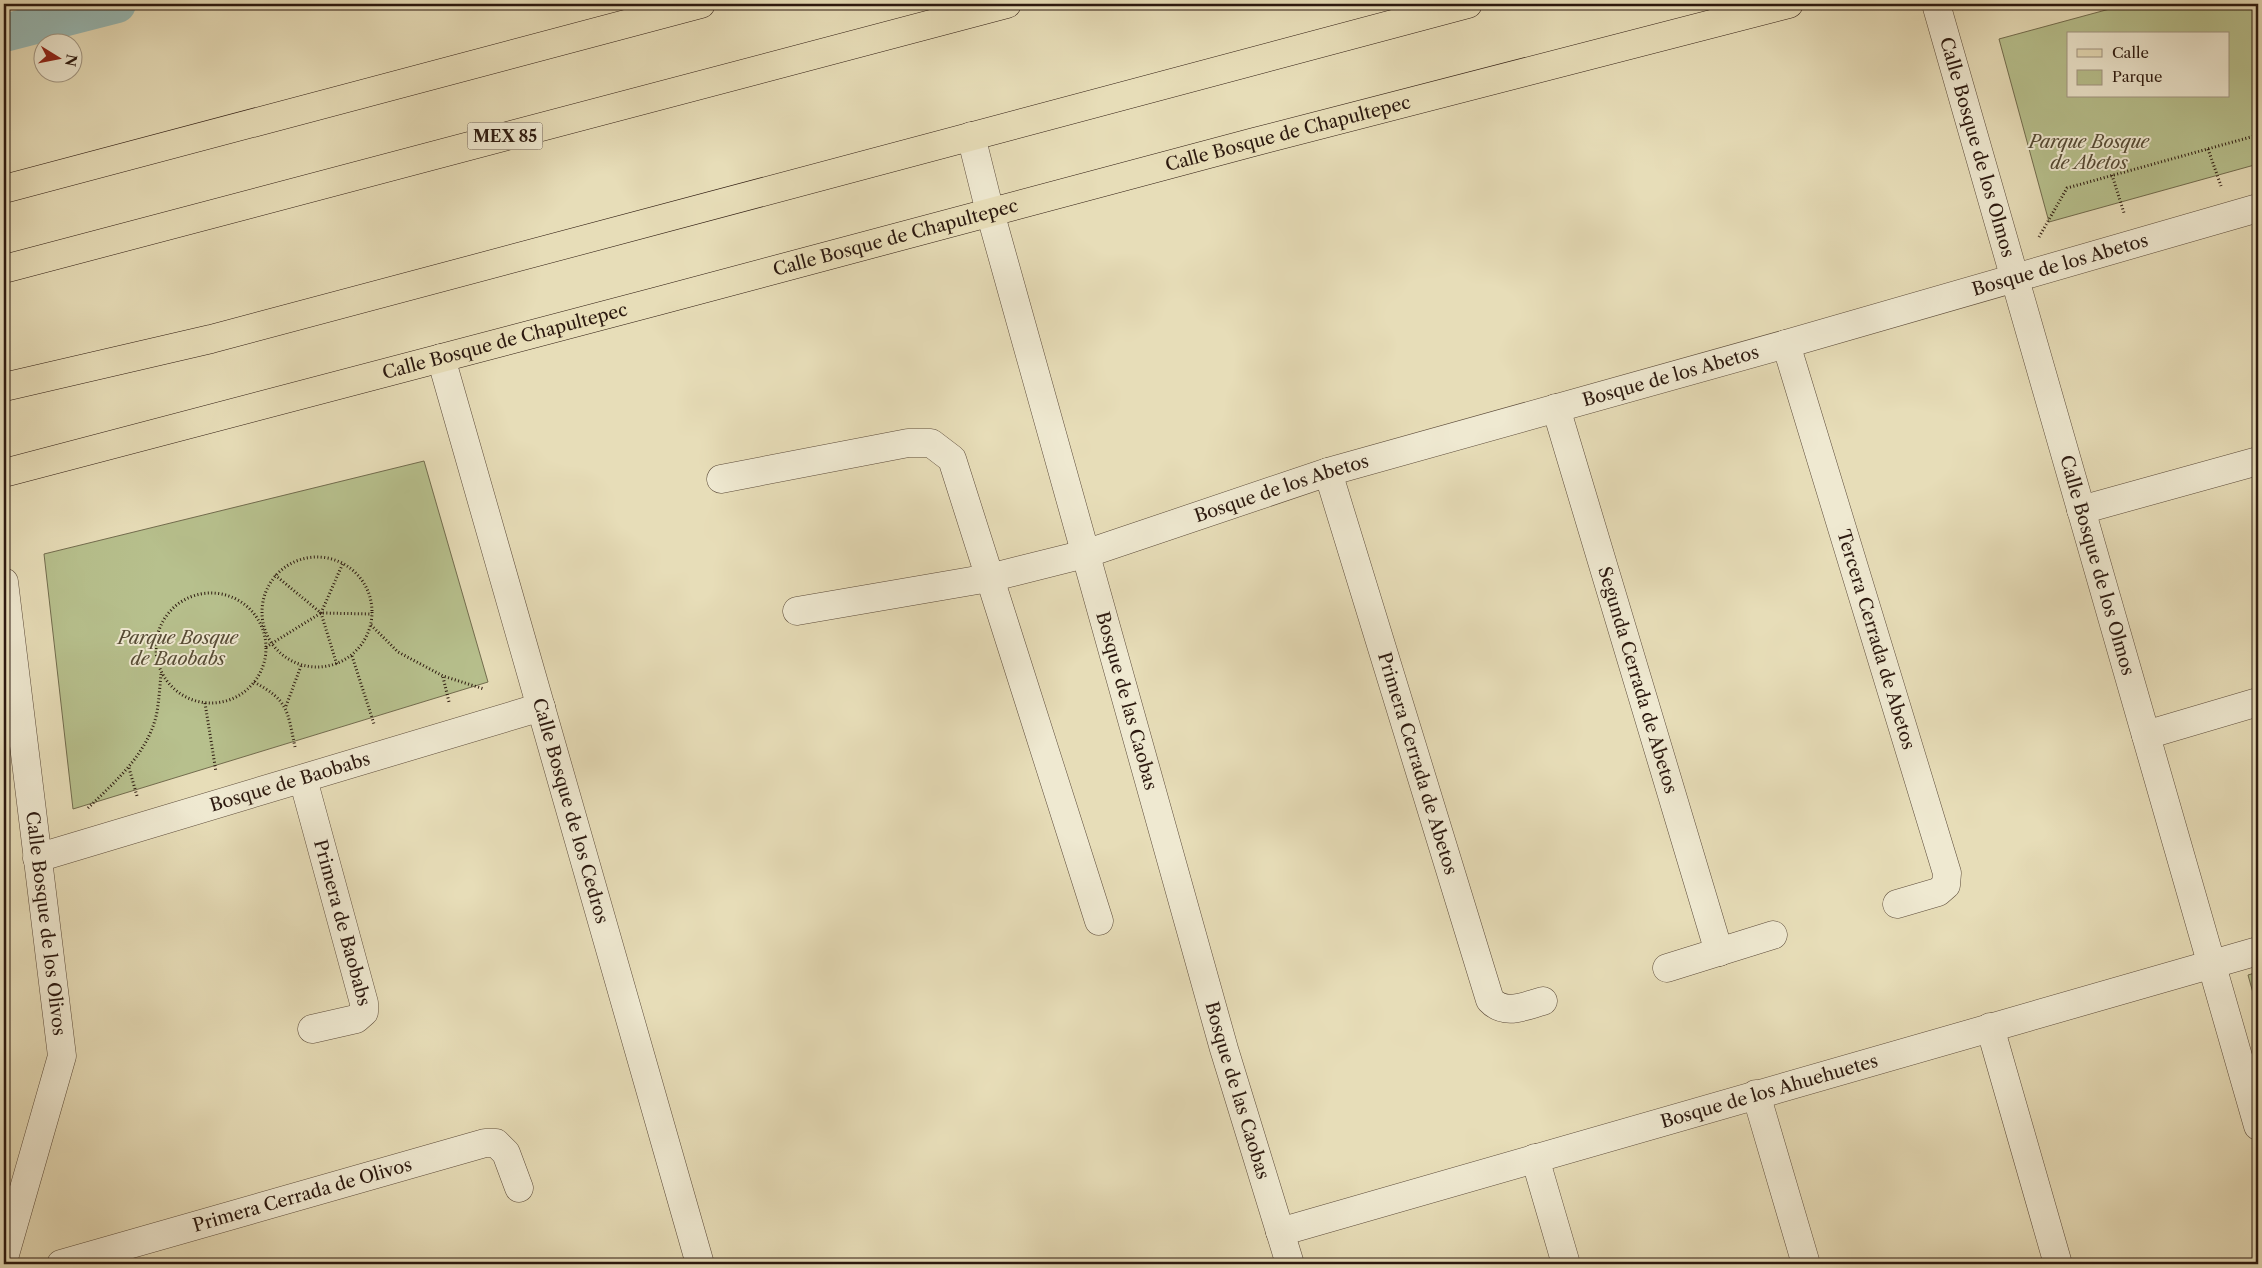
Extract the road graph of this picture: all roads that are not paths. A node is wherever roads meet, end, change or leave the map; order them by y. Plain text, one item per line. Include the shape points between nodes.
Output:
1 (701, 4) edge
2 (1007, 4) edge
3 (1468, 4) edge
4 (1789, 4) edge
5 (1936, 4) edge
6 (970, 136) junction
7 (4, 189) edge
8 (2258, 208) edge
9 (990, 212) junction
10 (4, 269) edge
11 (2015, 279) junction
12 (1786, 344) junction
13 (441, 358) junction
14 (4, 387) edge
15 (1556, 408) junction
16 (2258, 461) edge
17 (1328, 472) junction
18 (4, 473) edge
19 (721, 479) dead end
20 (2081, 510) junction
21 (1086, 554) junction
22 (989, 578) junction
23 (4, 582) edge
24 (797, 611) dead end
25 (2258, 702) edge
26 (541, 707) junction
27 (2146, 735) junction
28 (303, 779) junction
29 (37, 858) junction
30 (1897, 904) dead end
31 (1098, 921) dead end
32 (1773, 935) dead end
33 (2258, 950) edge
34 (1719, 952) junction
35 (2212, 964) junction
36 (1667, 968) dead end
37 (1543, 1001) dead end
38 (1990, 1027) junction
39 (312, 1030) dead end
40 (1756, 1094) junction
41 (2258, 1126) edge
42 (1535, 1158) junction
43 (519, 1188) dead end
44 (1280, 1232) junction
45 (4, 1258) edge
46 (60, 1264) edge
47 (700, 1264) edge
48 (1290, 1264) edge
49 (1566, 1264) edge
50 (1806, 1264) edge
51 (2058, 1264) edge

1 - 7 main road
2 - 10 main road, MEX 85
3 - 6 main road
4 - 9 main road, Calle Bosque de Chapultepec
5 - 11 street, Calle Bosque de los Olmos
6 - 9 street, Bosque de las Caobas
6 - 14 main road via 211,339
8 - 11 street, Bosque de los Abetos
9 - 13 main road, Calle Bosque de Chapultepec
9 - 21 street, Bosque de las Caobas
11 - 12 street, Bosque de los Abetos
11 - 20 street, Calle Bosque de los Olmos
12 - 15 street, Bosque de los Abetos
12 - 30 street, Tercera Cerrada de Abetos via 1947,873 1946,885 1938,892
13 - 18 main road, Calle Bosque de Chapultepec
13 - 26 street, Calle Bosque de los Cedros
15 - 17 street, Bosque de los Abetos
15 - 34 street, Segunda Cerrada de Abetos
16 - 20 street
17 - 21 street, Bosque de los Abetos
17 - 37 street, Primera Cerrada de Abetos via 1490,1000 1497,1008 1508,1010
19 - 22 street via 908,444 931,443 952,459
20 - 27 street, Calle Bosque de los Olmos
21 - 22 street, Bosque de los Abetos
21 - 44 street, Bosque de las Caobas via 1222,1039
22 - 24 street, Bosque de los Abetos
22 - 31 street
23 - 29 street, Calle Bosque de los Olivos
25 - 27 street
26 - 28 street, Bosque de Baobabs
26 - 47 street, Calle Bosque de los Cedros
27 - 35 street, Calle Bosque de los Olmos
28 - 29 street, Bosque de Baobabs
28 - 39 street, Primera de Baobabs via 364,1003 364,1012 356,1018
29 - 45 street, Calle Bosque de los Olivos via 62,1056
32 - 34 street
33 - 35 street, Bosque de los Ahuehuetes
34 - 36 street
35 - 38 street, Bosque de los Ahuehuetes
35 - 41 street, Calle Bosque de los Olmos
38 - 40 street, Bosque de los Ahuehuetes
38 - 51 street
40 - 42 street, Bosque de los Ahuehuetes
40 - 50 street
42 - 44 street, Bosque de los Ahuehuetes
42 - 49 street
43 - 46 street, Primera Cerrada de Olivos via 506,1153 496,1143 485,1143
44 - 48 street, Bosque de las Caobas

